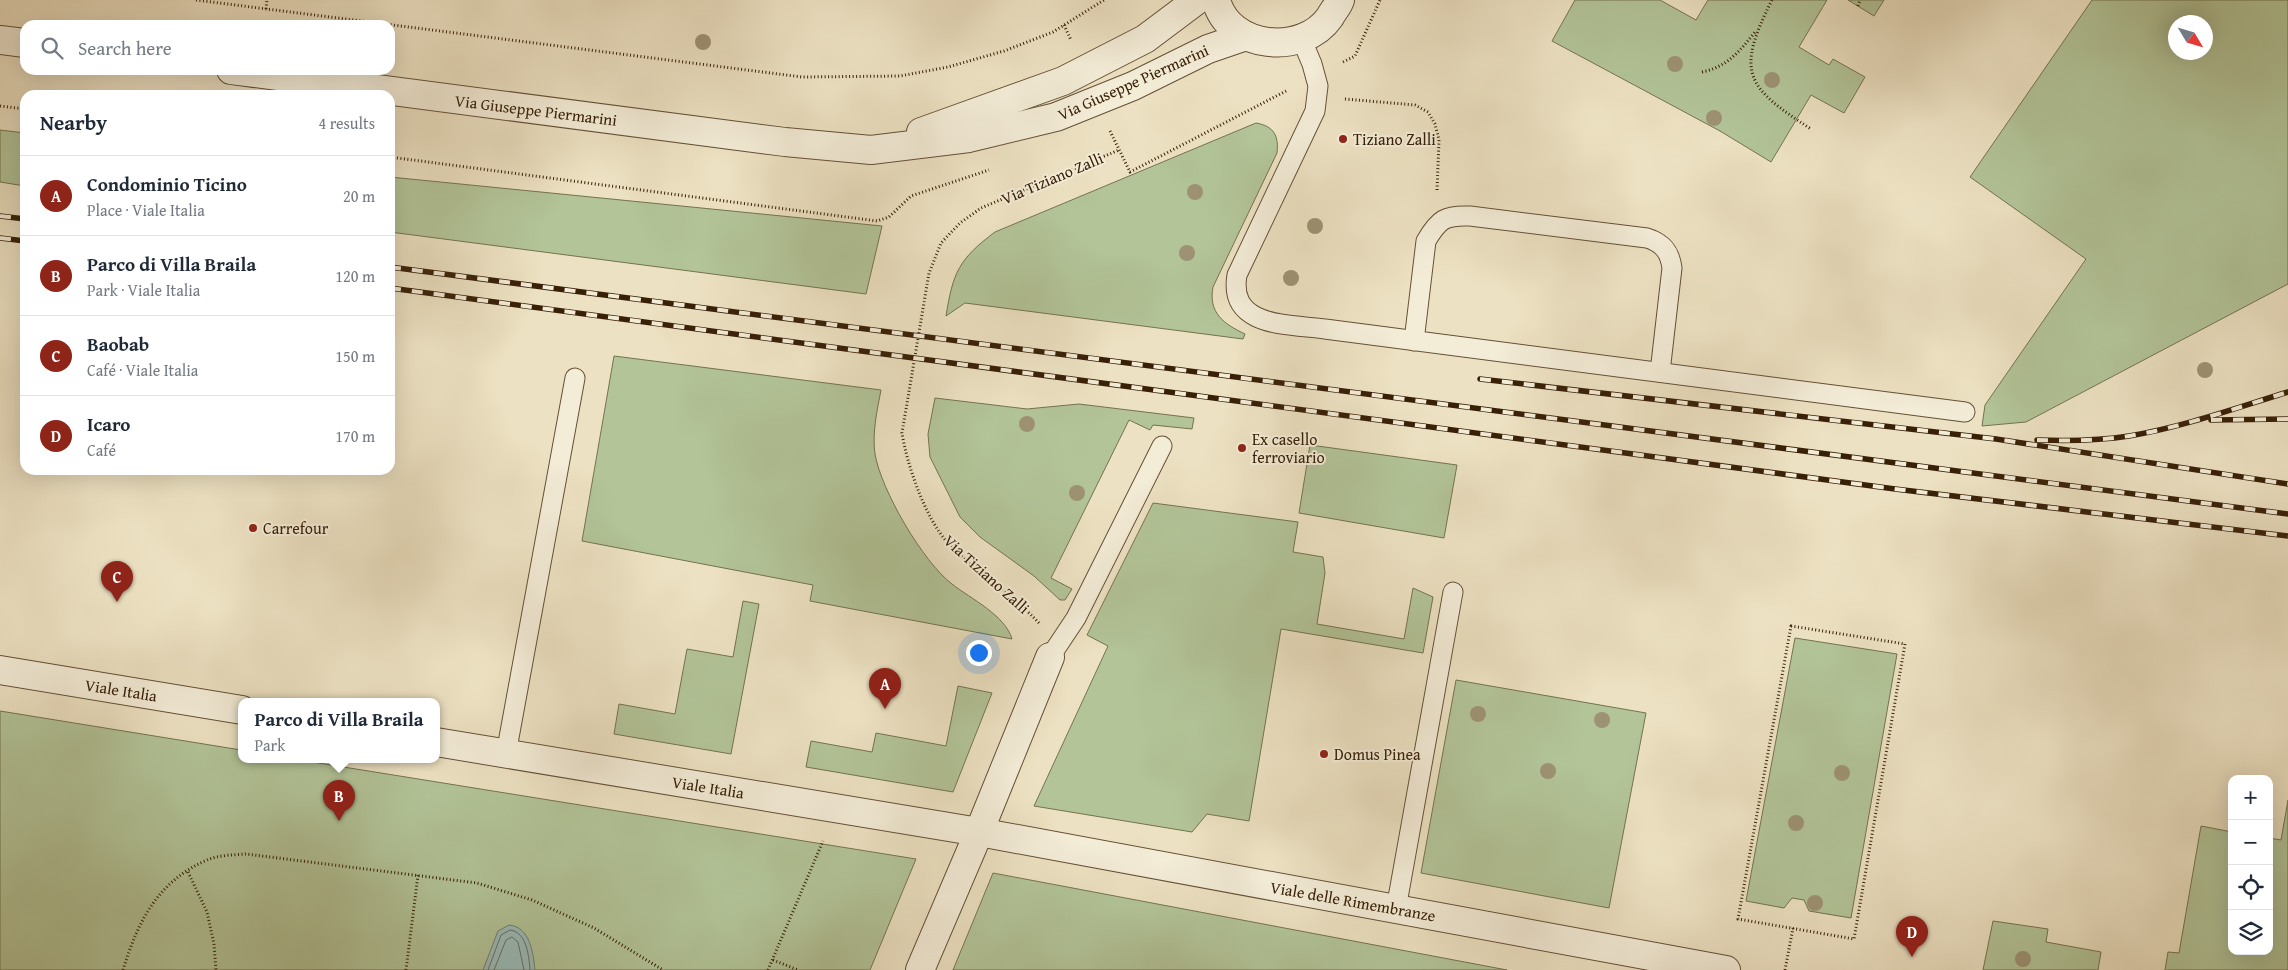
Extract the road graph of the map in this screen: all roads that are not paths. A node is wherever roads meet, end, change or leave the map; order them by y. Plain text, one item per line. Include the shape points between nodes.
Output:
1 (1197, 0) edge
2 (1216, 0) edge
3 (1340, 0) edge
4 (1246, 36) junction
5 (1301, 38) junction
6 (0, 40) edge
7 (20, 42) edge
8 (270, 75) edge
9 (387, 90) edge
10 (395, 91) edge
11 (841, 148) junction
12 (1414, 340) junction
13 (1660, 372) junction
14 (575, 378) dead end
15 (1965, 412) dead end
16 (1162, 446) dead end
17 (1453, 592) dead end
18 (1050, 656) joint
19 (0, 670) edge
20 (238, 709) edge
21 (440, 743) edge
22 (506, 754) junction
23 (979, 832) junction
24 (1396, 909) junction
25 (920, 970) edge
26 (1726, 970) edge

1 - 11 street, Via Giuseppe Piermarini via 1144,39 1063,81 924,132
2 - 4 street via 1229,22
3 - 5 street via 1326,22
4 - 5 street via 1267,43 1289,43
4 - 11 street, Via Giuseppe Piermarini via 1208,49 1133,86 1056,117 969,138 871,150
5 - 12 lane via 1318,86 1315,111 1238,275 1235,290 1251,316 1266,321
6 - 7 street
8 - 9 street, Via Giuseppe Piermarini
10 - 11 street, Via Giuseppe Piermarini
12 - 13 lane
12 - 13 lane via 1426,241 1434,227 1445,218 1470,216 1647,238 1660,244 1670,257 1672,268
13 - 15 lane
14 - 22 lane
16 - 18 lane via 1076,618
17 - 24 lane
18 - 23 street
19 - 20 street, Viale Italia
21 - 22 street, Viale Italia
22 - 23 street, Viale Italia
23 - 24 street, Viale delle Rimembranze
23 - 25 street
24 - 26 street, Viale delle Rimembranze

